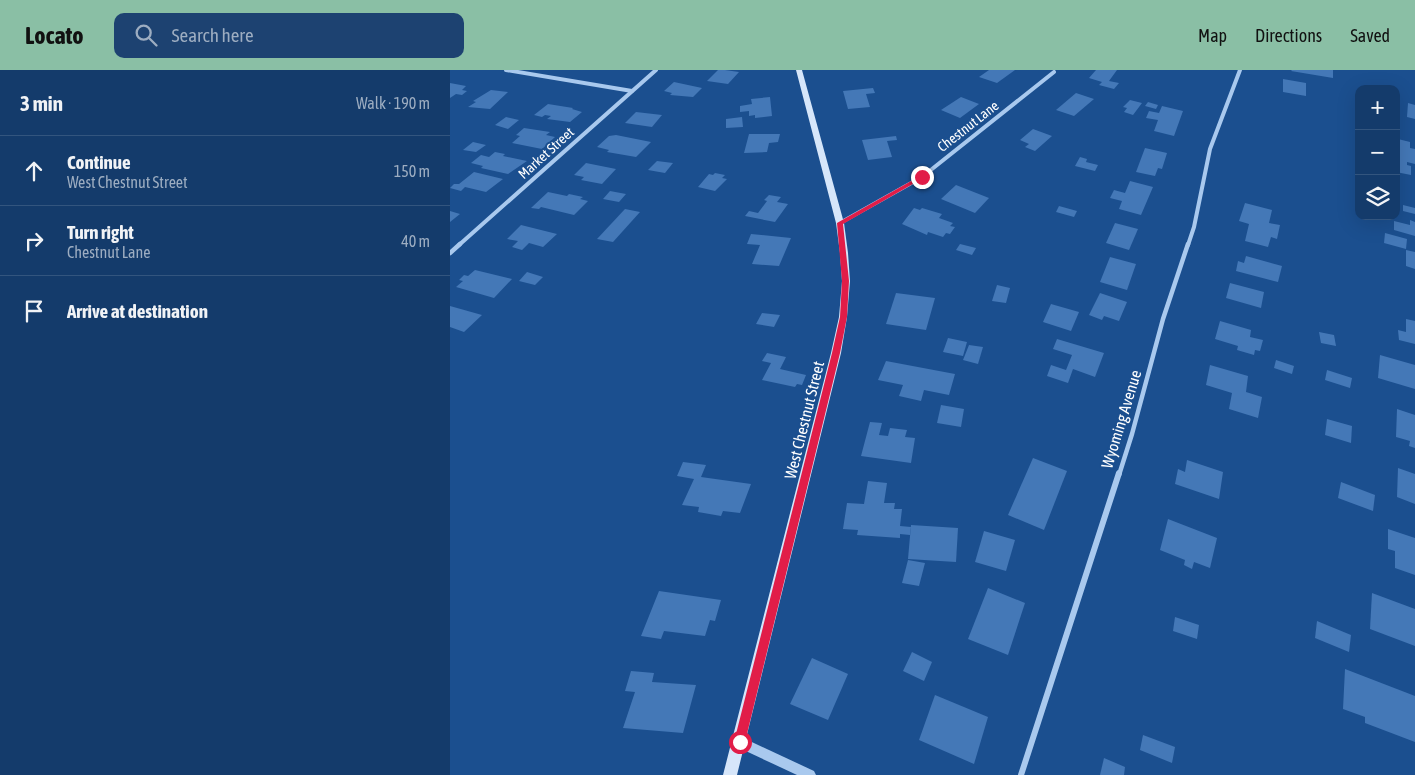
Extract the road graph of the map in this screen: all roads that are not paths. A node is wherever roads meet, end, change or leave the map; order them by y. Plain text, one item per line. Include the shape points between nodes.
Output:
1 (506, 70) edge
2 (656, 70) edge
3 (799, 70) edge
4 (1240, 70) edge
5 (1054, 72) dead end
6 (632, 91) junction
7 (840, 223) junction
8 (450, 253) edge
9 (740, 742) junction
10 (730, 775) edge
11 (810, 775) edge
12 (1020, 775) edge

1 - 6 street
2 - 6 street, Market Street
3 - 7 main road, West Chestnut Street
4 - 12 street, Wyoming Avenue via 1210,149 1194,227 1163,319 1132,434
5 - 7 street, Chestnut Lane via 922,177
6 - 8 street, Market Street
7 - 9 main road, West Chestnut Street via 846,281 841,326
9 - 10 main road, West Chestnut Street
9 - 11 street

